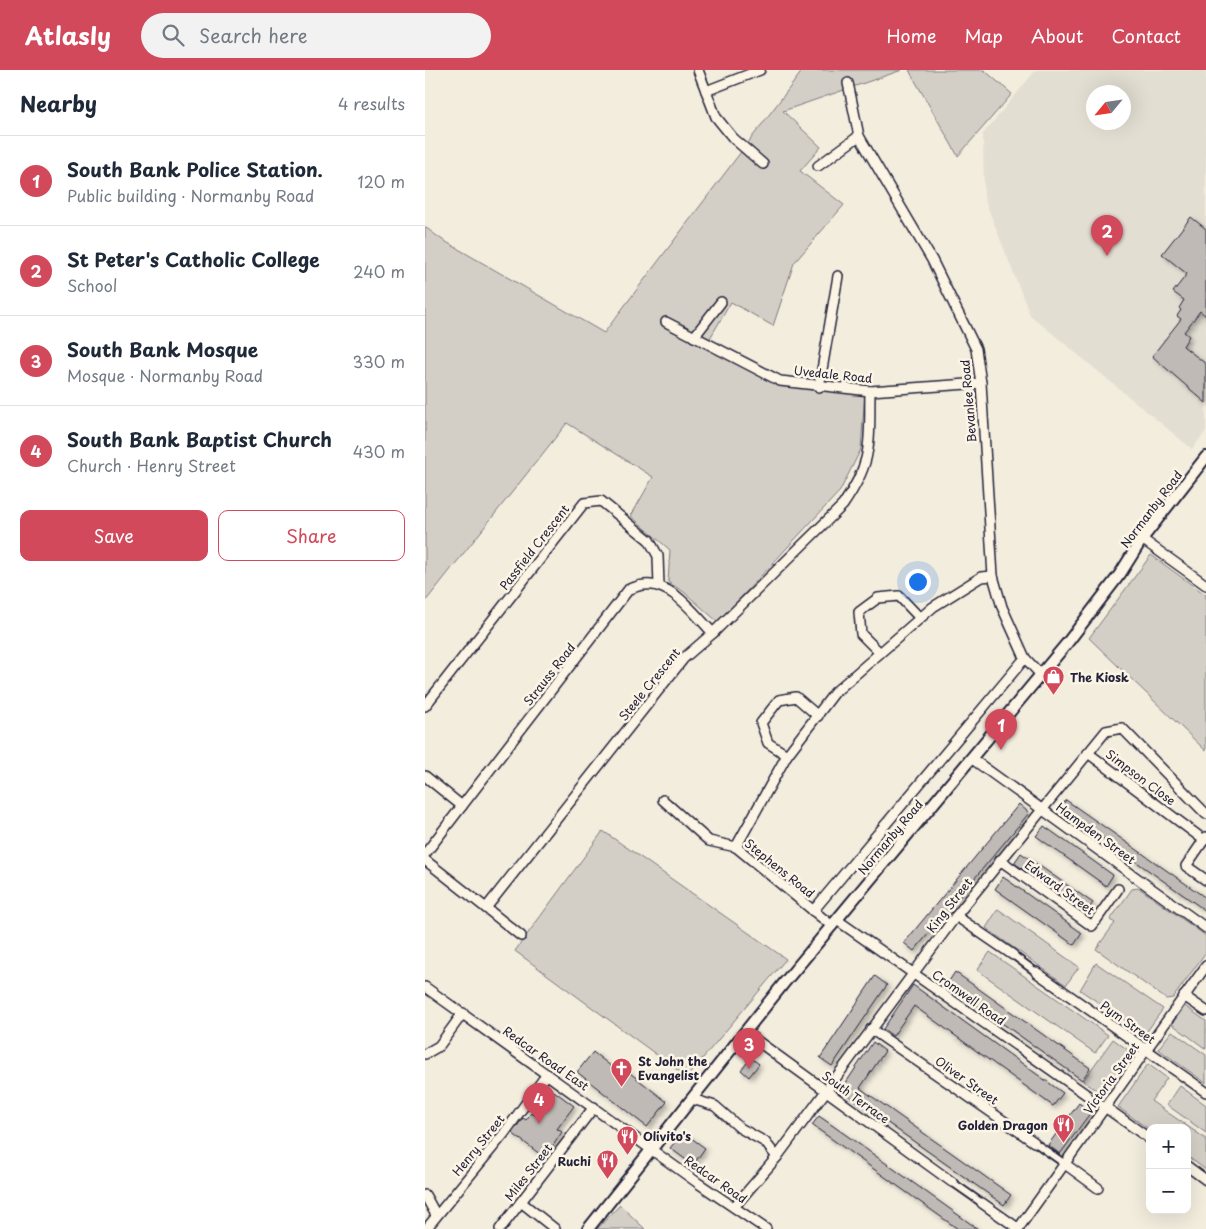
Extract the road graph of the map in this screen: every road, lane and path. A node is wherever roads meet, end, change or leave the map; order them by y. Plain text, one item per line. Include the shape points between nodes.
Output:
1 (698, 70) edge
2 (759, 70) edge
3 (848, 83) dead end
4 (706, 91) junction
5 (859, 136) junction
6 (763, 164) dead end
7 (817, 166) dead end
8 (838, 276) dead end
9 (721, 302) dead end
10 (666, 322) dead end
11 (694, 337) junction
12 (981, 383) junction
13 (819, 387) junction
14 (870, 391) junction
15 (1206, 457) edge
16 (1142, 539) junction
17 (993, 576) junction
18 (1206, 585) edge
19 (659, 586) junction
20 (920, 618) junction
21 (713, 633) junction
22 (879, 652) junction
23 (1025, 658) junction
24 (1041, 675) junction
25 (425, 706) edge
26 (818, 716) junction
27 (1088, 753) junction
28 (787, 755) junction
29 (971, 758) junction
30 (425, 776) edge
31 (663, 800) dead end
32 (462, 806) junction
33 (1041, 810) junction
34 (1206, 814) edge
35 (1205, 838) edge
36 (736, 847) junction
37 (425, 854) edge
38 (425, 860) edge
39 (1001, 860) junction
40 (1206, 880) edge
41 (1118, 889) dead end
42 (486, 908) junction
43 (813, 911) junction
44 (955, 916) junction
45 (835, 923) junction
46 (1206, 928) edge
47 (521, 936) dead end
48 (1013, 955) joint
49 (1206, 966) edge
50 (912, 972) junction
51 (1036, 972) joint
52 (425, 987) edge
53 (1184, 996) junction
54 (1206, 1011) edge
55 (463, 1013) junction
56 (871, 1029) junction
57 (745, 1032) junction
58 (1147, 1050) junction
59 (425, 1054) edge
60 (547, 1074) junction
61 (826, 1092) junction
62 (1206, 1092) edge
63 (1087, 1095) joint
64 (692, 1099) junction
65 (594, 1107) junction
66 (1105, 1107) junction
67 (1146, 1137) edge
68 (1034, 1142) joint
69 (653, 1149) junction
70 (777, 1157) junction
71 (1065, 1164) junction
72 (1191, 1169) edge
73 (1206, 1180) edge
74 (952, 1182) joint
75 (1097, 1188) dead end
76 (425, 1195) edge
77 (521, 1202) junction
78 (981, 1203) joint
79 (734, 1208) junction
80 (436, 1216) junction
81 (427, 1229) edge
82 (500, 1229) edge
83 (555, 1229) edge
84 (588, 1229) edge
85 (766, 1229) edge
86 (1019, 1229) edge

1 - 4 street
2 - 4 street
3 - 5 street, Bevanlee Road
4 - 6 street via 716,117 733,138
5 - 7 street
5 - 12 street, Bevanlee Road via 932,260 976,349
8 - 13 street
9 - 11 street
10 - 11 street, Uvedale Road
11 - 13 street, Uvedale Road via 780,381
12 - 14 street, Uvedale Road
12 - 17 street, Bevanlee Road
13 - 14 street, Uvedale Road
14 - 21 street, Steele Crescent via 869,448 858,484 843,504
15 - 16 street, Normanby Road
16 - 18 street
16 - 24 street, Normanby Road via 1120,574
17 - 20 street via 981,577
17 - 23 street, Bevanlee Road via 1002,607
19 - 21 street via 674,594
19 - 25 street, Passfield Crescent via 658,556 649,540 601,501 584,503
19 - 32 street, Strauss Road via 645,584 629,589
20 - 22 street
20 - 22 street via 899,596 878,598 859,612 861,634
21 - 42 street, Steele Crescent via 684,658
22 - 26 street via 835,692
23 - 24 street, Bevanlee Road
23 - 43 street
24 - 29 street, Normanby Road
26 - 28 street
26 - 28 street via 797,697 779,700 761,723 768,743
27 - 33 street, King Street
27 - 34 street, King Street via 1106,731 1123,728
27 - 35 street, Simpson Close
28 - 36 street
29 - 33 street, Hampden Street
29 - 45 street, Normanby Road
30 - 32 street
31 - 36 street, Stephens Road via 709,841
32 - 37 street, Strauss Road
33 - 39 street, King Street
33 - 46 street, Hampden Street
35 - 40 street, Simpson Close via 1186,866
36 - 43 street, Stephens Road
38 - 42 street
39 - 41 street, Edward Street via 1092,926
39 - 44 street, King Street
42 - 47 street
43 - 45 street, Stephens Road
44 - 48 street
44 - 50 street, King Street
45 - 50 street, Cromwell Road
45 - 57 street, Normanby Road
48 - 51 street
49 - 53 street, Victoria Street
50 - 56 street, King Street
50 - 63 street, Cromwell Road
51 - 58 street, Pym Street
52 - 55 street, Redcar Road East
53 - 54 street
53 - 58 street, Victoria Street
55 - 59 street via 439,1046
55 - 60 street, Redcar Road East
56 - 61 street, King Street
56 - 68 street, Oliver Street
57 - 61 street, South Terrace
57 - 64 street, Normanby Road
58 - 62 street, Pym Street
58 - 66 street, Victoria Street
60 - 65 street, Redcar Road East
60 - 80 street, Henry Street via 503,1135
61 - 70 street, King Street
61 - 74 street, South Terrace
63 - 66 street
64 - 69 street, Normanby Road
64 - 70 street via 715,1106 740,1128 765,1142
65 - 69 street, Redcar Road East
65 - 77 street, Miles Street
66 - 67 street
66 - 71 street, Victoria Street
68 - 71 street, Oliver Street
69 - 79 street, Redcar Road
69 - 84 street, Normanby Road
70 - 79 street, King Street
71 - 75 street, Oliver Street
71 - 86 street, Victoria Street
72 - 73 street
74 - 78 street
76 - 80 street
77 - 82 street, Miles Street
77 - 83 street
78 - 86 street
79 - 85 street, Redcar Road
80 - 81 street, Henry Street

